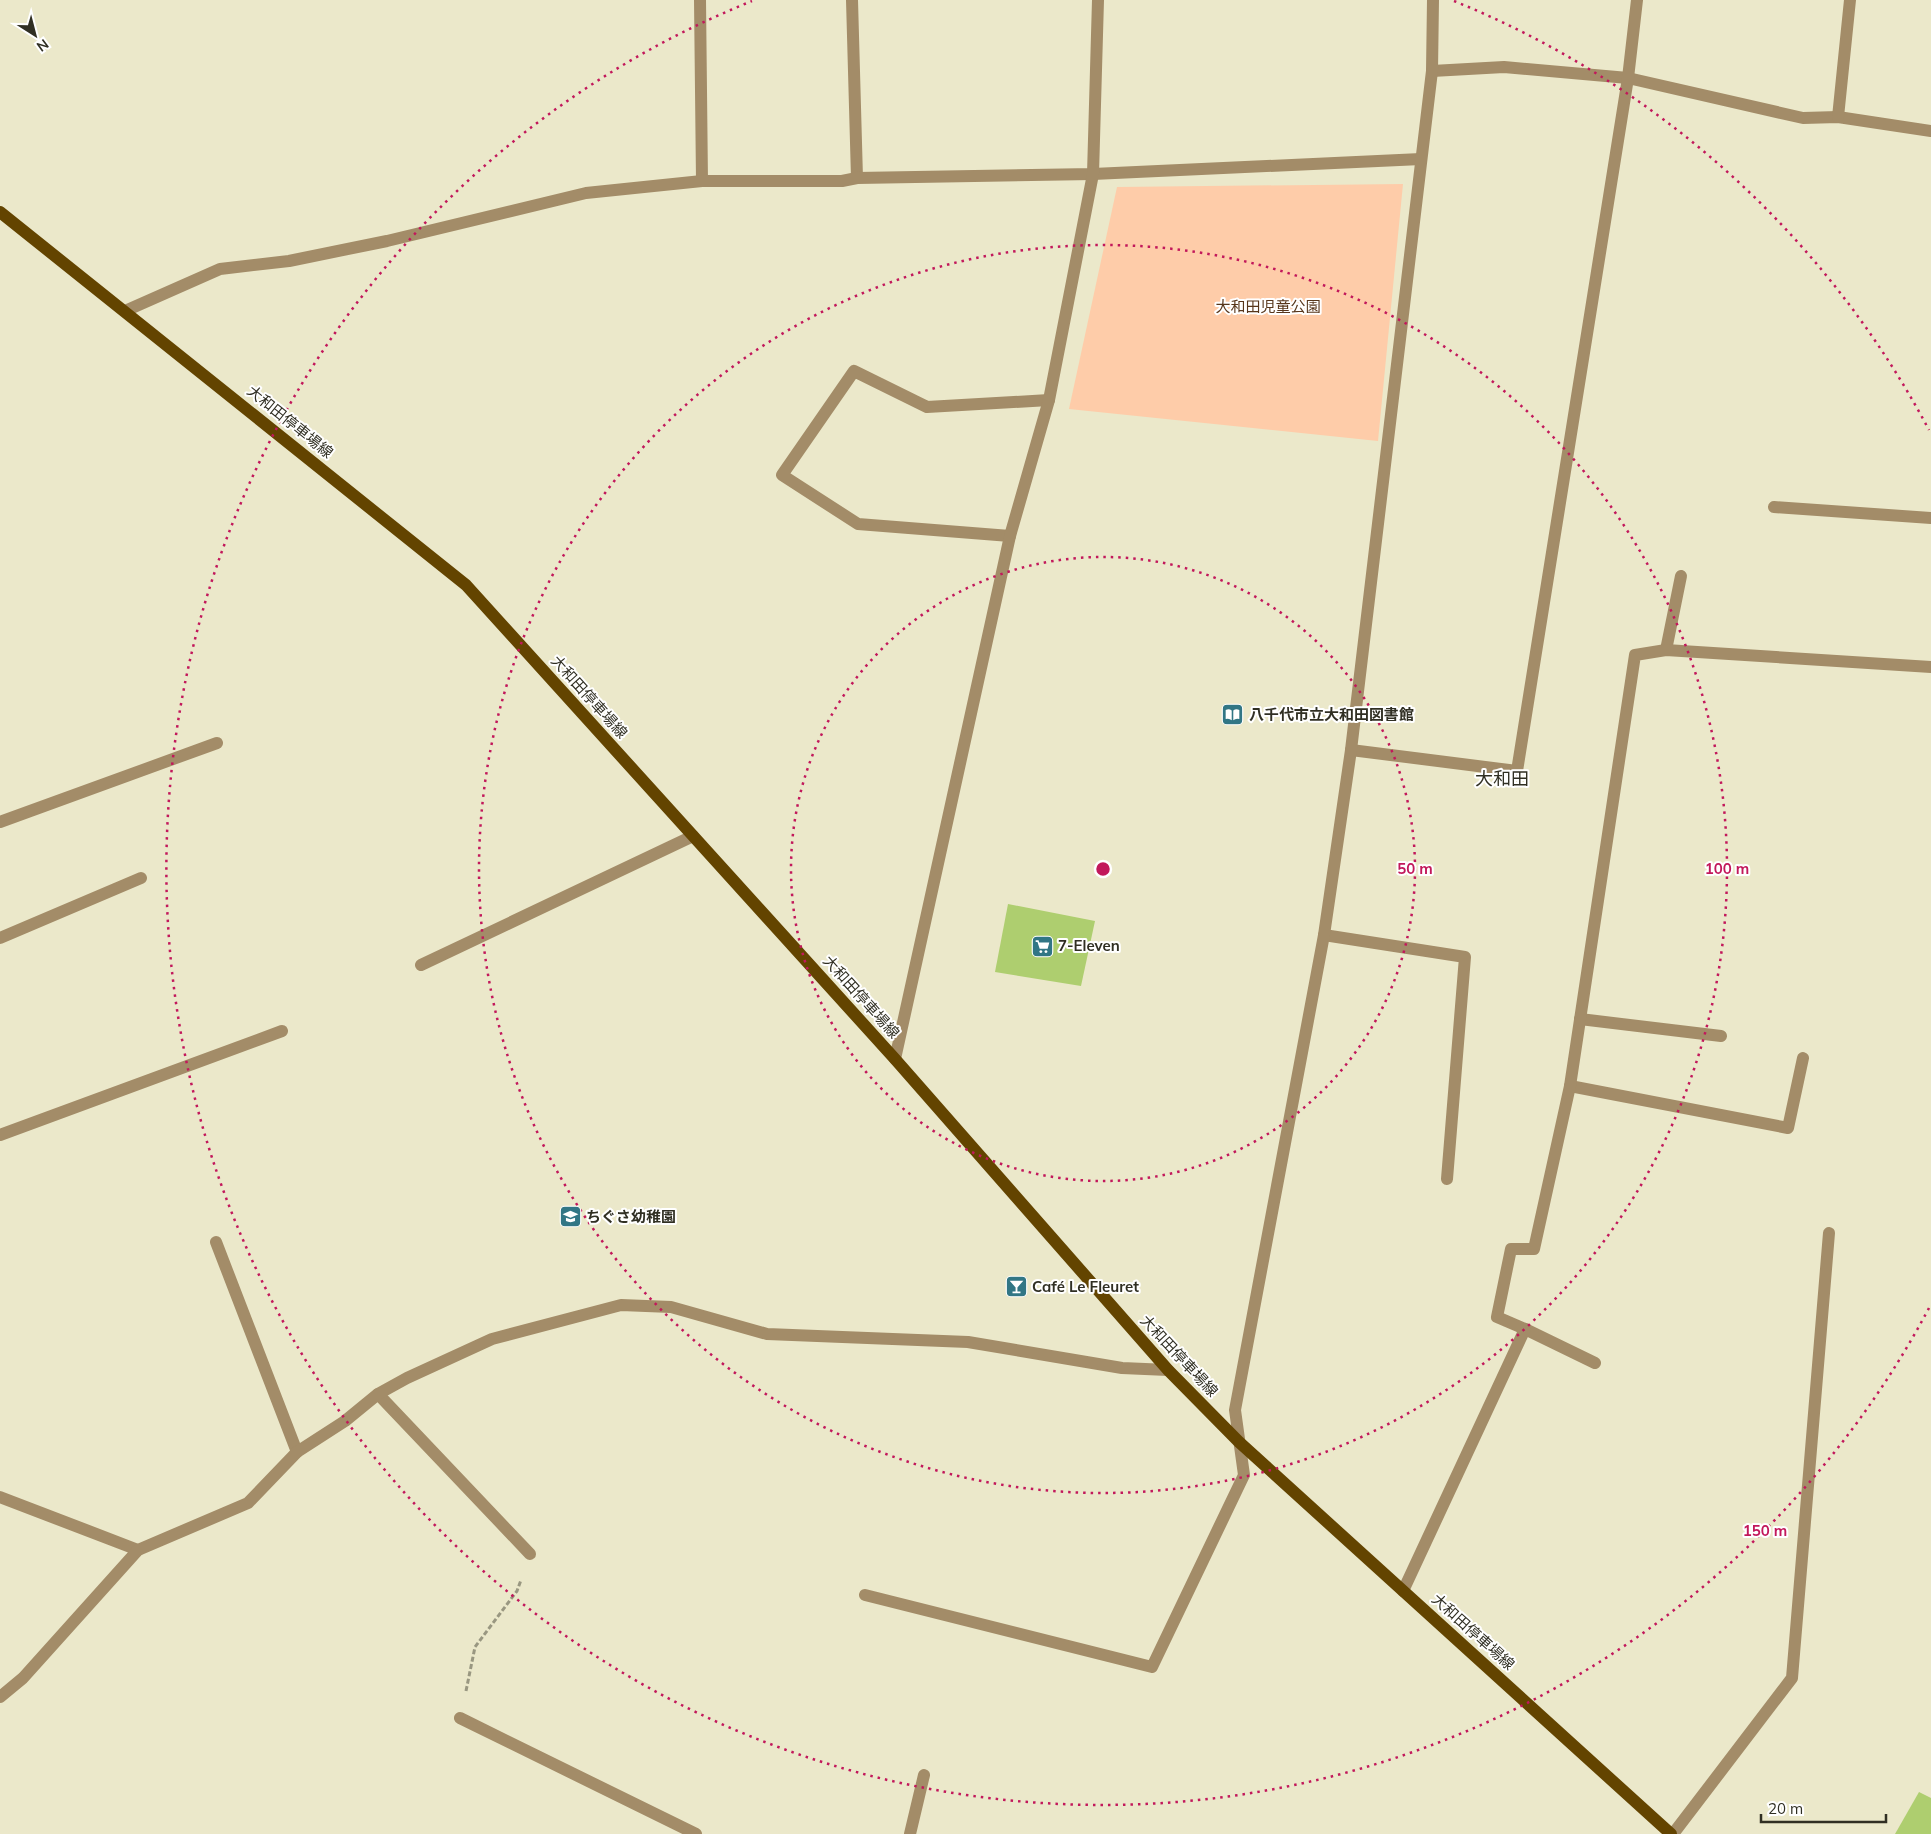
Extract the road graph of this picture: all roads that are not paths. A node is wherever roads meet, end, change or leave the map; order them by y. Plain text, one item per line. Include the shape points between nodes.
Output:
1 (700, 0) edge
2 (852, 0) edge
3 (1098, 0) edge
4 (1434, 0) edge
5 (1637, 0) edge
6 (1850, 0) edge
7 (1432, 71) junction
8 (1628, 78) junction
9 (1838, 117) junction
10 (1931, 130) edge
11 (1421, 159) junction
12 (1092, 174) junction
13 (857, 178) junction
14 (702, 182) junction
15 (0, 212) edge
16 (125, 311) junction
17 (1049, 400) junction
18 (1774, 507) dead end
19 (1931, 518) edge
20 (1010, 536) junction
21 (1681, 576) dead end
22 (1666, 650) junction
23 (1931, 668) edge
24 (217, 743) dead end
25 (1351, 750) junction
26 (0, 822) edge
27 (693, 836) junction
28 (141, 878) dead end
29 (1324, 935) junction
30 (0, 938) edge
31 (421, 965) dead end
32 (1580, 1019) junction
33 (282, 1030) dead end
34 (1721, 1036) dead end
35 (1803, 1058) dead end
36 (895, 1059) junction
37 (1570, 1086) junction
38 (0, 1135) edge
39 (1447, 1179) dead end
40 (1829, 1232) dead end
41 (216, 1242) dead end
42 (1525, 1329) junction
43 (1595, 1363) dead end
44 (1168, 1370) junction
45 (378, 1394) junction
46 (1238, 1442) junction
47 (297, 1452) junction
48 (0, 1497) edge
49 (138, 1550) junction
50 (530, 1554) road end
51 (1403, 1592) junction
52 (865, 1595) dead end
53 (0, 1697) edge
54 (460, 1718) road end
55 (924, 1775) dead end
56 (696, 1834) edge
57 (910, 1834) edge
58 (1672, 1834) edge

1 - 14 street
2 - 13 street
3 - 12 street
4 - 7 street
5 - 8 street
6 - 9 street
7 - 8 street via 1504,67
7 - 11 street
8 - 9 street via 1803,118
8 - 25 street via 1516,771
9 - 10 street
11 - 12 street
11 - 25 street
12 - 13 street
12 - 17 street
13 - 14 street via 842,181
14 - 16 street via 586,193 386,241 289,261 220,269
15 - 16 main road, 大和田停車場線
16 - 27 main road, 大和田停車場線 via 466,585
17 - 20 street
17 - 20 street via 927,407 854,371 782,475 858,524
18 - 19 street
20 - 36 street
21 - 22 street
22 - 23 street
22 - 32 street via 1635,655
24 - 26 street
25 - 29 street
27 - 31 street
27 - 36 main road, 大和田停車場線
28 - 30 street
29 - 39 street via 1465,957
29 - 46 street via 1235,1410
32 - 34 street
32 - 37 street
33 - 38 street
35 - 37 street via 1788,1128
36 - 44 main road, 大和田停車場線
37 - 42 street via 1534,1249 1511,1249 1497,1317
40 - 58 street via 1792,1678
41 - 47 street
42 - 43 street
42 - 51 street
44 - 45 street via 1122,1368 968,1342 767,1334 671,1307 622,1305 492,1339
44 - 46 main road, 大和田停車場線
45 - 47 street via 345,1421
45 - 50 street
46 - 51 main road, 大和田停車場線
46 - 52 street via 1244,1475 1152,1667
47 - 49 street via 248,1503
48 - 49 street
49 - 53 street via 23,1678
51 - 58 main road, 大和田停車場線
54 - 56 street
55 - 57 street

